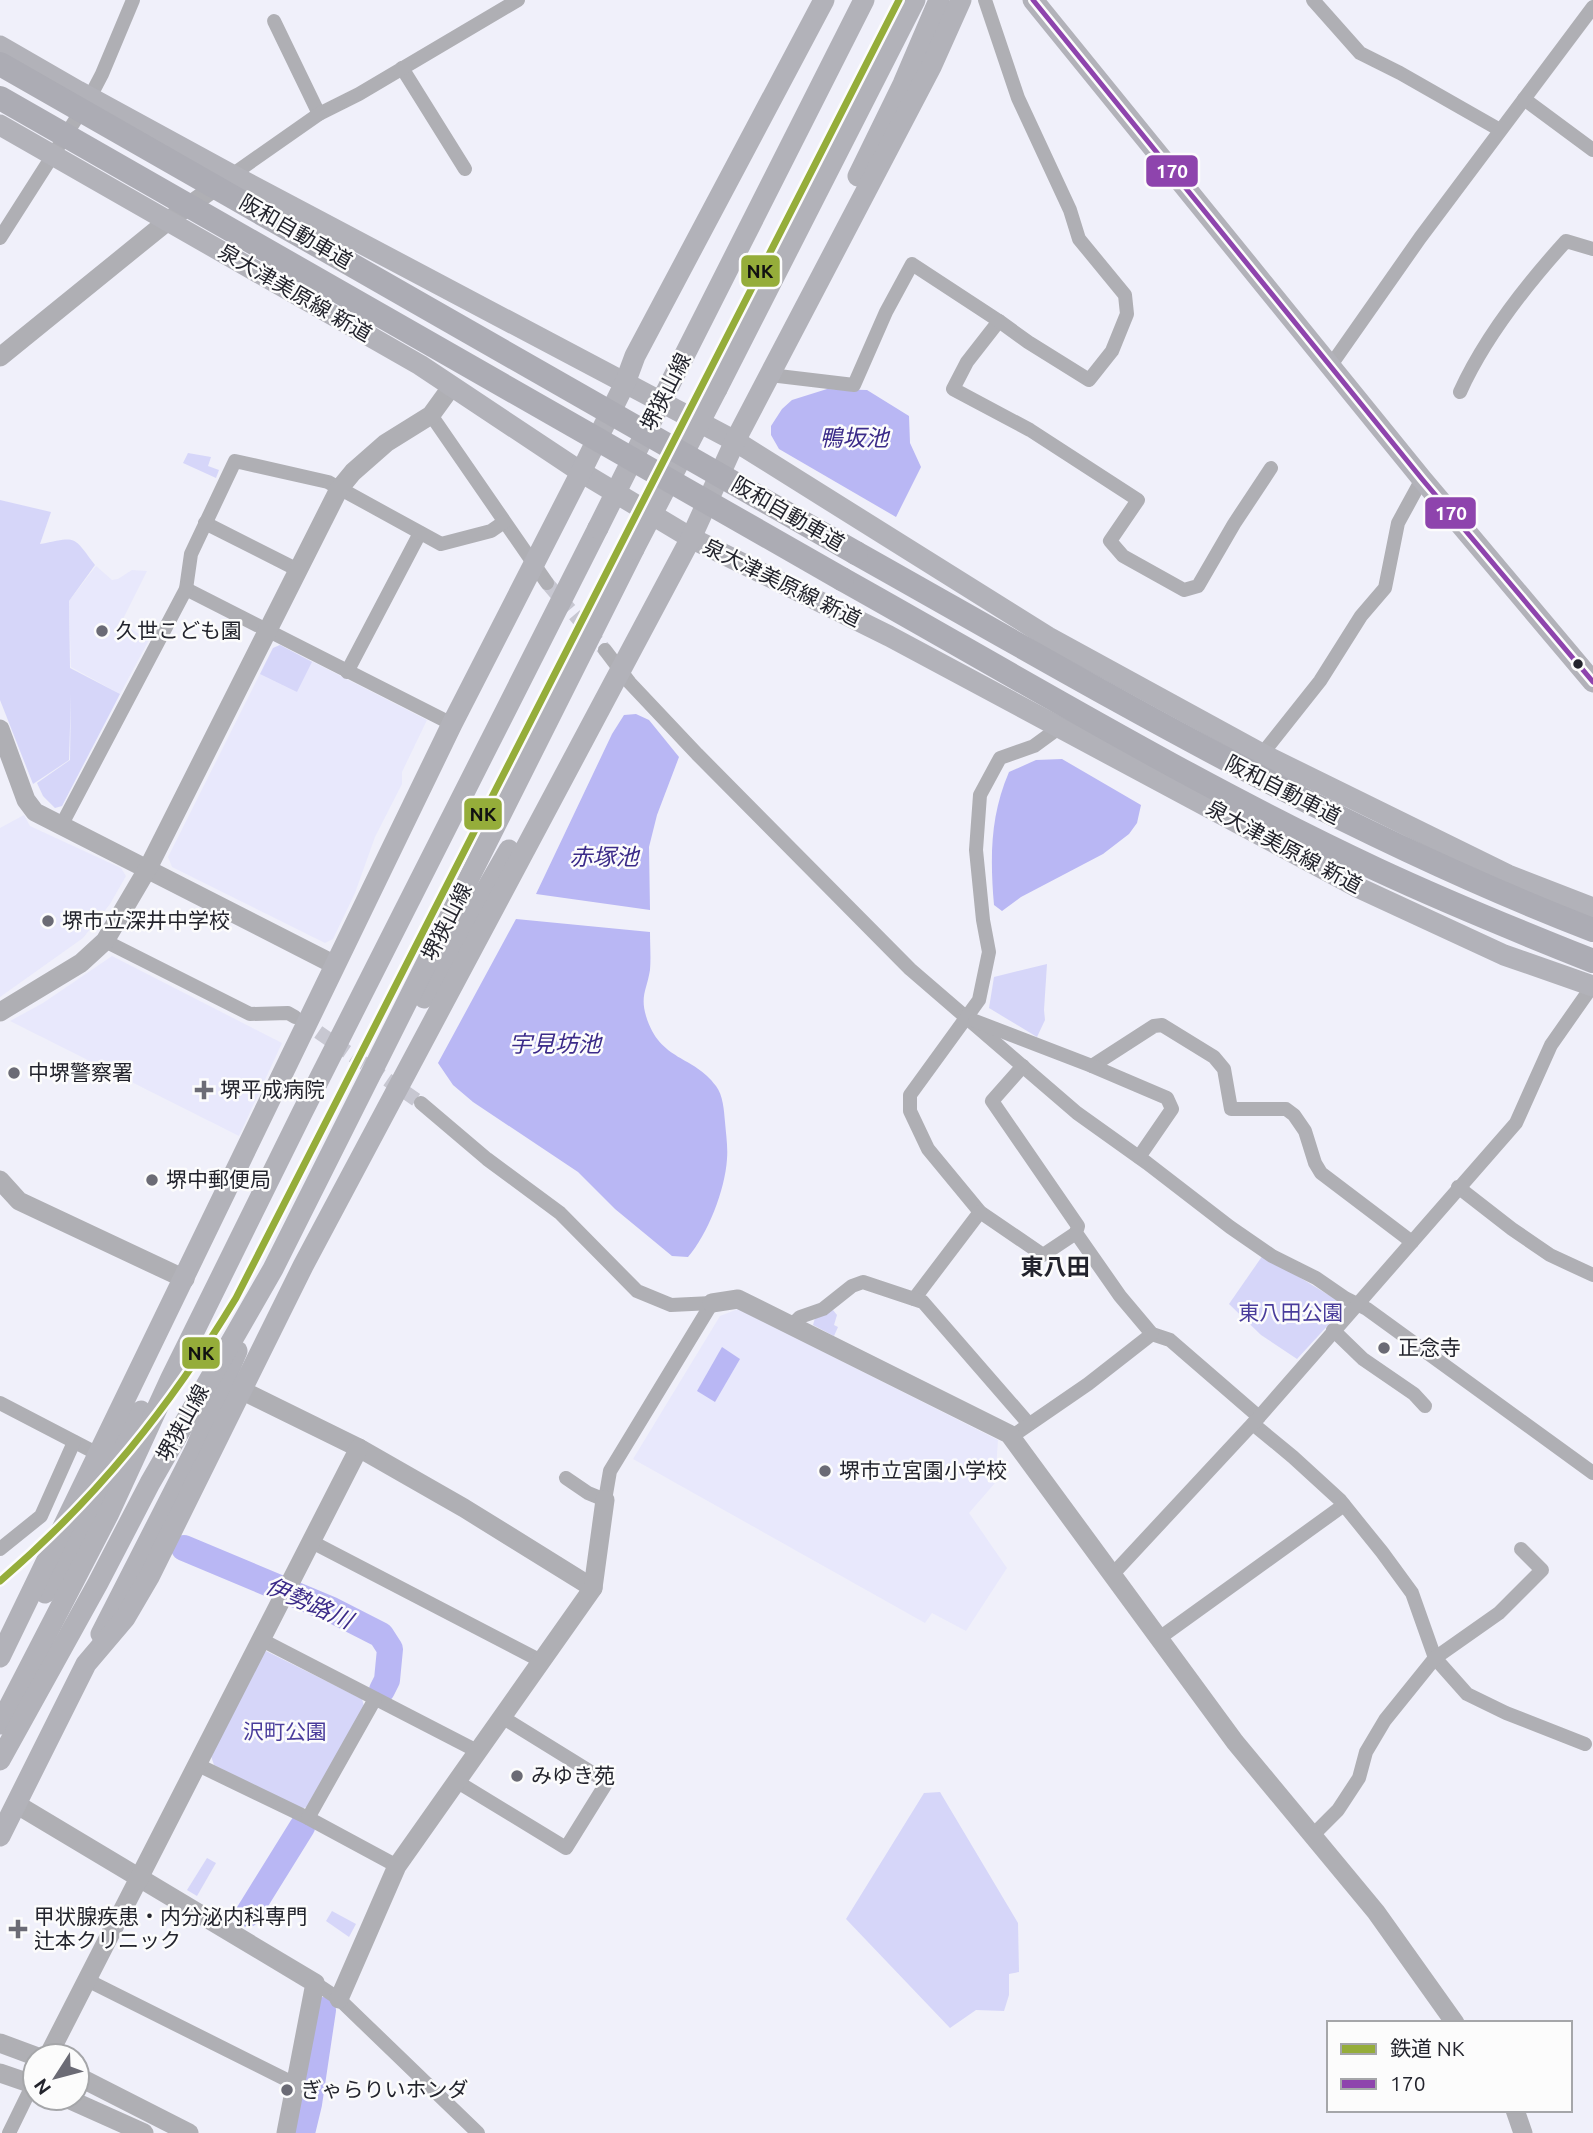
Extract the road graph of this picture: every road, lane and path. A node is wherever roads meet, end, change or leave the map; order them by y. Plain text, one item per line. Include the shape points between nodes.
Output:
1 (133, 0) edge
2 (518, 0) edge
3 (824, 0) edge
4 (841, 0) edge
5 (864, 0) edge
6 (915, 0) edge
7 (939, 0) edge
8 (961, 0) edge
9 (985, 0) edge
10 (1033, 0) edge
11 (1313, 0) edge
12 (1593, 7) edge
13 (274, 21) dead end
14 (0, 46) edge
15 (0, 64) edge
16 (402, 68) junction
17 (90, 97) junction
18 (0, 98) edge
19 (1524, 99) junction
20 (319, 114) junction
21 (0, 125) edge
22 (1500, 130) junction
23 (1593, 150) edge
24 (53, 155) junction
25 (465, 169) dead end
26 (232, 175) junction
27 (169, 220) junction
28 (0, 238) edge
29 (1593, 249) edge
30 (803, 311) junction
31 (999, 321) junction
32 (639, 349) junction
33 (0, 357) edge
34 (1331, 365) junction
35 (769, 374) junction
36 (625, 383) junction
37 (452, 386) junction
38 (1460, 392) dead end
39 (431, 415) junction
40 (735, 441) junction
41 (1271, 468) dead end
42 (581, 472) junction
43 (1422, 479) junction
44 (340, 489) junction
45 (504, 522) junction
46 (205, 523) junction
47 (420, 534) junction
48 (691, 538) junction
49 (533, 563) junction
50 (298, 570) junction
51 (547, 583) tunnel mouth
52 (186, 589) junction
53 (268, 631) junction
54 (605, 650) tunnel mouth
55 (619, 669) junction
56 (347, 672) junction
57 (1593, 681) edge
58 (452, 724) junction
59 (1060, 727) junction
60 (0, 729) edge
61 (1262, 754) junction
62 (61, 825) junction
63 (148, 868) junction
64 (1593, 908) edge
65 (1593, 930) edge
66 (106, 942) junction
67 (1593, 961) edge
68 (335, 965) junction
69 (1593, 986) edge
70 (0, 1012) edge
71 (295, 1017) tunnel mouth
72 (968, 1018) junction
73 (1023, 1066) junction
74 (1092, 1066) junction
75 (421, 1102) tunnel mouth
76 (342, 1132) junction
77 (1139, 1157) junction
78 (0, 1180) edge
79 (1458, 1187) junction
80 (262, 1195) junction
81 (980, 1212) junction
82 (1076, 1233) junction
83 (1412, 1242) junction
84 (273, 1269) junction
85 (1593, 1275) edge
86 (185, 1279) junction
87 (914, 1299) junction
88 (712, 1303) junction
89 (1357, 1305) junction
90 (791, 1326) junction
91 (1333, 1331) junction
92 (1152, 1334) junction
93 (243, 1391) junction
94 (0, 1403) edge
95 (1425, 1406) dead end
96 (1256, 1421) junction
97 (1029, 1424) junction
98 (1011, 1437) junction
99 (74, 1442) junction
100 (359, 1448) junction
101 (98, 1454) junction
102 (1593, 1474) edge
103 (566, 1478) dead end
104 (605, 1500) junction
105 (1344, 1505) junction
106 (312, 1542) junction
107 (0, 1549) edge
108 (1521, 1549) dead end
109 (1112, 1575) junction
110 (593, 1588) junction
111 (260, 1639) junction
112 (1158, 1639) junction
113 (0, 1657) edge
114 (1435, 1658) junction
115 (541, 1661) junction
116 (86, 1664) junction
117 (0, 1671) edge
118 (375, 1699) junction
119 (502, 1717) junction
120 (0, 1724) edge
121 (1585, 1744) dead end
122 (477, 1751) junction
123 (0, 1760) edge
124 (196, 1764) junction
125 (456, 1782) junction
126 (16, 1804) junction
127 (308, 1818) junction
128 (0, 1836) edge
129 (1312, 1836) junction
130 (397, 1866) junction
131 (139, 1878) junction
132 (87, 1980) junction
133 (315, 1983) junction
134 (339, 1999) junction
135 (1454, 2021) edge
136 (55, 2042) edge
137 (0, 2043) edge
138 (21, 2051) edge
139 (0, 2073) edge
140 (21, 2080) edge
141 (91, 2083) edge
142 (297, 2085) junction
143 (91, 2109) edge
144 (21, 2110) edge
145 (1516, 2112) edge
146 (9, 2133) edge
147 (144, 2133) edge
148 (189, 2133) edge
149 (286, 2133) edge
150 (478, 2133) edge
151 (1523, 2133) edge

1 - 17 street
2 - 16 street
3 - 32 main road
4 - 32 main road via 669,313
5 - 80 main road, 堺狭山線, bridge
6 - 76 main road, 堺狭山線, bridge
7 - 30 main road via 830,234
8 - 30 main road via 931,67
9 - 31 street via 1018,98 1079,239 1125,295 1127,314 1112,351 1089,380
10 - 34 main road
11 - 22 street via 1360,53
12 - 19 street
13 - 20 street
14 - 17 main road
15 - 65 highway, 阪和自動車道, bridge via 1248,772 1408,852
16 - 20 street
16 - 25 street
17 - 24 street
17 - 26 main road
18 - 67 highway, 阪和自動車道, bridge via 1140,747 1377,869
19 - 22 street
19 - 23 street
20 - 26 street
21 - 24 main road, 泉大津美原線 新道
22 - 34 street
24 - 27 main road, 泉大津美原線 新道
24 - 28 street
26 - 27 street
26 - 36 main road
27 - 33 street
27 - 37 main road, 泉大津美原線 新道
29 - 38 street via 1566,241 1551,257 1508,312
30 - 35 main road
31 - 35 street via 912,264 855,385
31 - 41 street via 967,362 953,389 1030,430 1138,500 1111,541 1123,556 1184,590 1198,586
32 - 36 main road
34 - 43 main road
35 - 40 main road
36 - 40 main road
36 - 42 main road
37 - 39 street
37 - 42 main road, 泉大津美原線 新道
39 - 44 street via 386,443
39 - 45 street
40 - 48 main road
40 - 61 main road via 1048,637
42 - 48 main road, 泉大津美原線 新道
42 - 49 main road
43 - 57 main road
43 - 61 street via 1398,523 1385,587 1361,616 1321,681
44 - 46 street via 328,482 235,461
44 - 47 street
44 - 50 street
45 - 47 street via 491,531 441,544
45 - 49 street
46 - 50 street
46 - 52 street via 191,554
47 - 56 street
48 - 55 main road
48 - 59 main road, 泉大津美原線 新道
49 - 51 street
49 - 58 main road
50 - 53 street
52 - 53 street
52 - 62 street
53 - 56 street
53 - 63 street
54 - 55 street
55 - 72 street via 815,875 910,969
55 - 76 main road
55 - 93 main road via 303,1266
56 - 58 street
58 - 68 main road
59 - 69 main road, 泉大津美原線 新道 via 1357,887 1504,955
59 - 72 street via 1034,746 1000,758 980,795 976,850 989,952 978,1000
60 - 62 street via 26,800 35,812
61 - 64 main road via 1508,875
62 - 63 street
63 - 66 street
63 - 68 street
66 - 70 street via 81,963
66 - 71 street via 250,1014 288,1013
68 - 86 main road
69 - 79 street via 1551,1045 1516,1123
72 - 73 street
72 - 74 street
72 - 81 street via 910,1095 910,1111 928,1149
73 - 77 street
73 - 82 street via 992,1101 1078,1226
74 - 77 street via 1167,1098 1172,1109
74 - 83 street via 1162,1025 1214,1057 1224,1069 1231,1109 1286,1110 1294,1115 1321,1172
75 - 88 street via 560,1213 637,1291 671,1305
76 - 84 main road, 堺狭山線
77 - 89 street via 1272,1256
78 - 86 street via 19,1201
79 - 83 street
79 - 85 street via 1550,1255
80 - 117 main road via 199,1302 59,1569
80 - 120 main road, 堺狭山線 via 108,1516
81 - 82 street via 1043,1255
81 - 87 street
82 - 92 street
83 - 89 street
84 - 116 main road via 195,1450
84 - 123 main road, 堺狭山線 via 150,1483
86 - 101 main road
87 - 90 street via 863,1282
87 - 97 street via 931,1310
88 - 90 street via 738,1299
88 - 104 street via 610,1471
89 - 91 street
89 - 102 street
90 - 98 street
91 - 95 street
91 - 96 street
92 - 96 street via 1170,1340
92 - 97 street
93 - 100 street
93 - 116 main road via 149,1577 125,1618
94 - 99 street
96 - 105 street
96 - 109 street
97 - 98 street
98 - 109 street
99 - 101 street
99 - 107 street via 41,1516
100 - 106 street
100 - 110 street
101 - 113 main road
103 - 104 street
104 - 110 street
105 - 112 street
105 - 114 street via 1412,1593
106 - 111 street
106 - 115 street
108 - 114 street via 1542,1570 1499,1613
109 - 112 street
110 - 115 street
111 - 118 street
111 - 124 street
112 - 129 street
114 - 121 street via 1467,1694
114 - 129 street via 1385,1720 1366,1752 1359,1779 1338,1810
115 - 119 street
116 - 126 main road
118 - 122 street
118 - 127 street
119 - 122 street
119 - 125 street via 607,1782 566,1848
122 - 125 street
124 - 127 street
124 - 131 street
125 - 130 street
126 - 128 main road
126 - 131 street
127 - 130 street
129 - 135 street via 1376,1912
130 - 134 street
131 - 132 street
131 - 133 street
132 - 136 street
132 - 142 street
133 - 134 street
133 - 142 street
134 - 150 street
137 - 138 street
139 - 140 street
141 - 148 street
142 - 149 street
143 - 147 street
144 - 146 street
145 - 151 street

